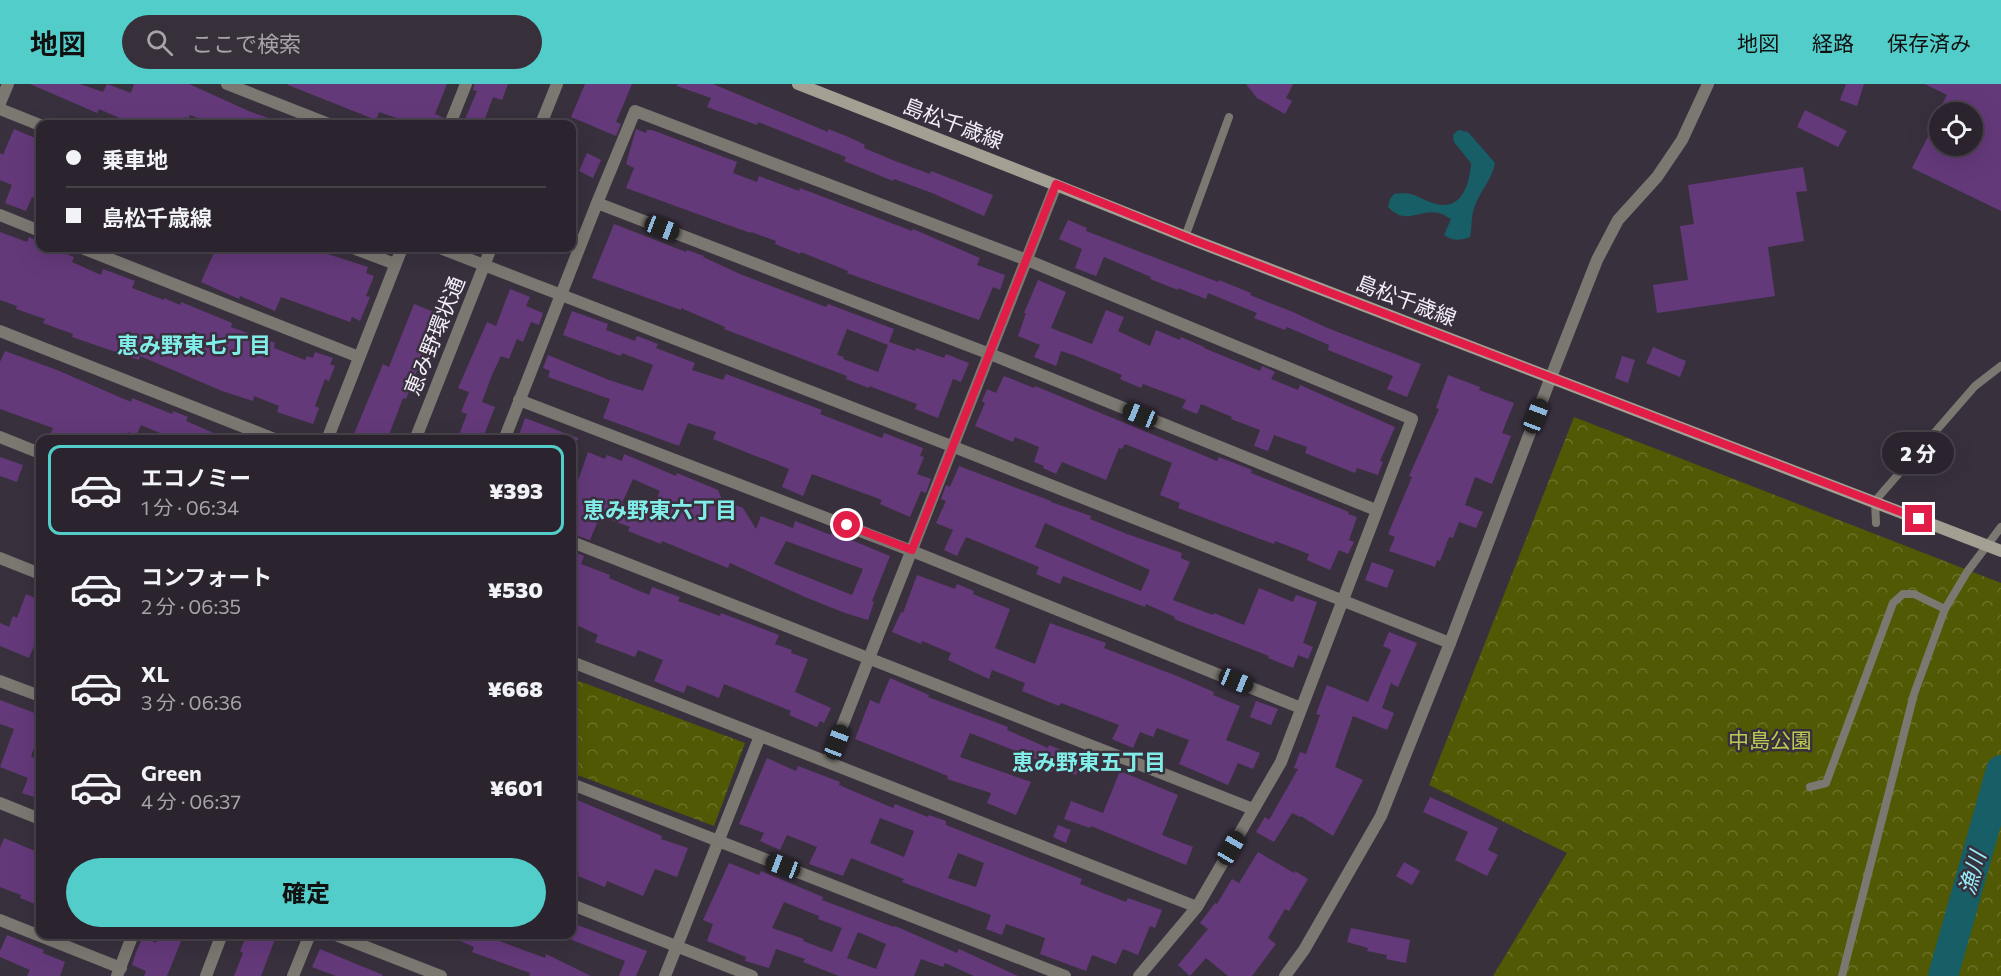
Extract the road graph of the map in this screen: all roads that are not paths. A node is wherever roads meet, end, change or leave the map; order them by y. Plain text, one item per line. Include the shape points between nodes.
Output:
1 (8, 84) edge
2 (227, 84) edge
3 (466, 84) edge
4 (557, 84) edge
5 (798, 84) edge
6 (1708, 84) edge
7 (0, 103) edge
8 (0, 109) edge
9 (1229, 117) dead end
10 (319, 120) edge
11 (452, 120) edge
12 (543, 120) edge
13 (36, 123) edge
14 (1056, 184) junction
15 (597, 203) junction
16 (0, 215) edge
17 (36, 229) edge
18 (1185, 237) junction
19 (92, 252) edge
20 (363, 252) edge
21 (400, 252) edge
22 (450, 252) edge
23 (489, 252) edge
24 (1026, 260) junction
25 (395, 264) junction
26 (484, 265) junction
27 (560, 295) junction
28 (0, 331) edge
29 (990, 354) junction
30 (359, 357) junction
31 (2001, 366) edge
32 (1551, 377) junction
33 (519, 400) junction
34 (264, 435) edge
35 (329, 435) edge
36 (417, 435) edge
37 (506, 435) edge
38 (0, 437) edge
39 (954, 447) junction
40 (36, 451) edge
41 (1875, 501) junction
42 (1376, 510) junction
43 (1876, 523) dead end
44 (2001, 526) edge
45 (576, 544) edge
46 (912, 550) junction
47 (2001, 551) edge
48 (0, 558) edge
49 (36, 572) edge
50 (1343, 602) junction
51 (1945, 609) junction
52 (1450, 643) junction
53 (870, 658) junction
54 (576, 664) edge
55 (0, 681) edge
56 (36, 694) edge
57 (1301, 708) junction
58 (760, 736) junction
59 (828, 762) junction
60 (576, 786) edge
61 (1810, 787) dead end
62 (0, 803) edge
63 (1253, 809) junction
64 (36, 817) edge
65 (718, 840) junction
66 (576, 907) edge
67 (1197, 907) junction
68 (0, 920) edge
69 (36, 936) edge
70 (43, 939) edge
71 (132, 939) edge
72 (220, 939) edge
73 (308, 939) edge
74 (346, 939) edge
75 (675, 946) junction
76 (119, 972) edge
77 (206, 976) edge
78 (293, 976) edge
79 (441, 976) edge
80 (665, 976) edge
81 (752, 976) edge
82 (1065, 976) edge
83 (1138, 976) edge
84 (1285, 976) edge
85 (1842, 976) edge

1 - 7 street
2 - 10 street
3 - 11 street
4 - 12 street
5 - 14 main road, 島松千歳線
6 - 32 street via 1682,140 1657,177 1618,220 1597,260
8 - 13 street
9 - 18 lane
14 - 18 main road, 島松千歳線
14 - 24 street
15 - 24 street via 635,111
15 - 27 street
15 - 29 street
16 - 17 street
18 - 32 main road, 島松千歳線
19 - 30 street
20 - 25 street
21 - 25 street
22 - 26 street
23 - 26 street, 恵み野環状通
24 - 29 street
24 - 42 street via 1412,418
25 - 30 street
26 - 27 street
26 - 36 street, 恵み野環状通
27 - 33 street
27 - 39 street
28 - 34 street
29 - 39 street
29 - 42 street
30 - 35 street
31 - 41 lane via 1975,386
32 - 41 main road, 島松千歳線
32 - 52 street
33 - 37 street
33 - 46 street
38 - 40 street
39 - 46 street
39 - 50 street
41 - 43 lane
41 - 47 main road, 島松千歳線
42 - 50 street
44 - 51 lane
45 - 53 street
46 - 53 street
46 - 57 street
48 - 49 street
50 - 52 street
50 - 57 street
51 - 61 lane via 1914,594 1903,594 1893,603 1826,783
51 - 85 lane via 1914,694
52 - 84 street via 1381,816
53 - 59 street
53 - 63 street
54 - 58 street
55 - 56 street
57 - 63 street via 1281,762
58 - 59 street
58 - 65 street
59 - 67 street
60 - 65 street
62 - 64 street
63 - 67 street
65 - 75 street
65 - 82 street
66 - 75 street
67 - 83 street
68 - 69 street
70 - 76 street
71 - 76 street
72 - 77 street
73 - 78 street
74 - 79 street
75 - 80 street
75 - 81 street

